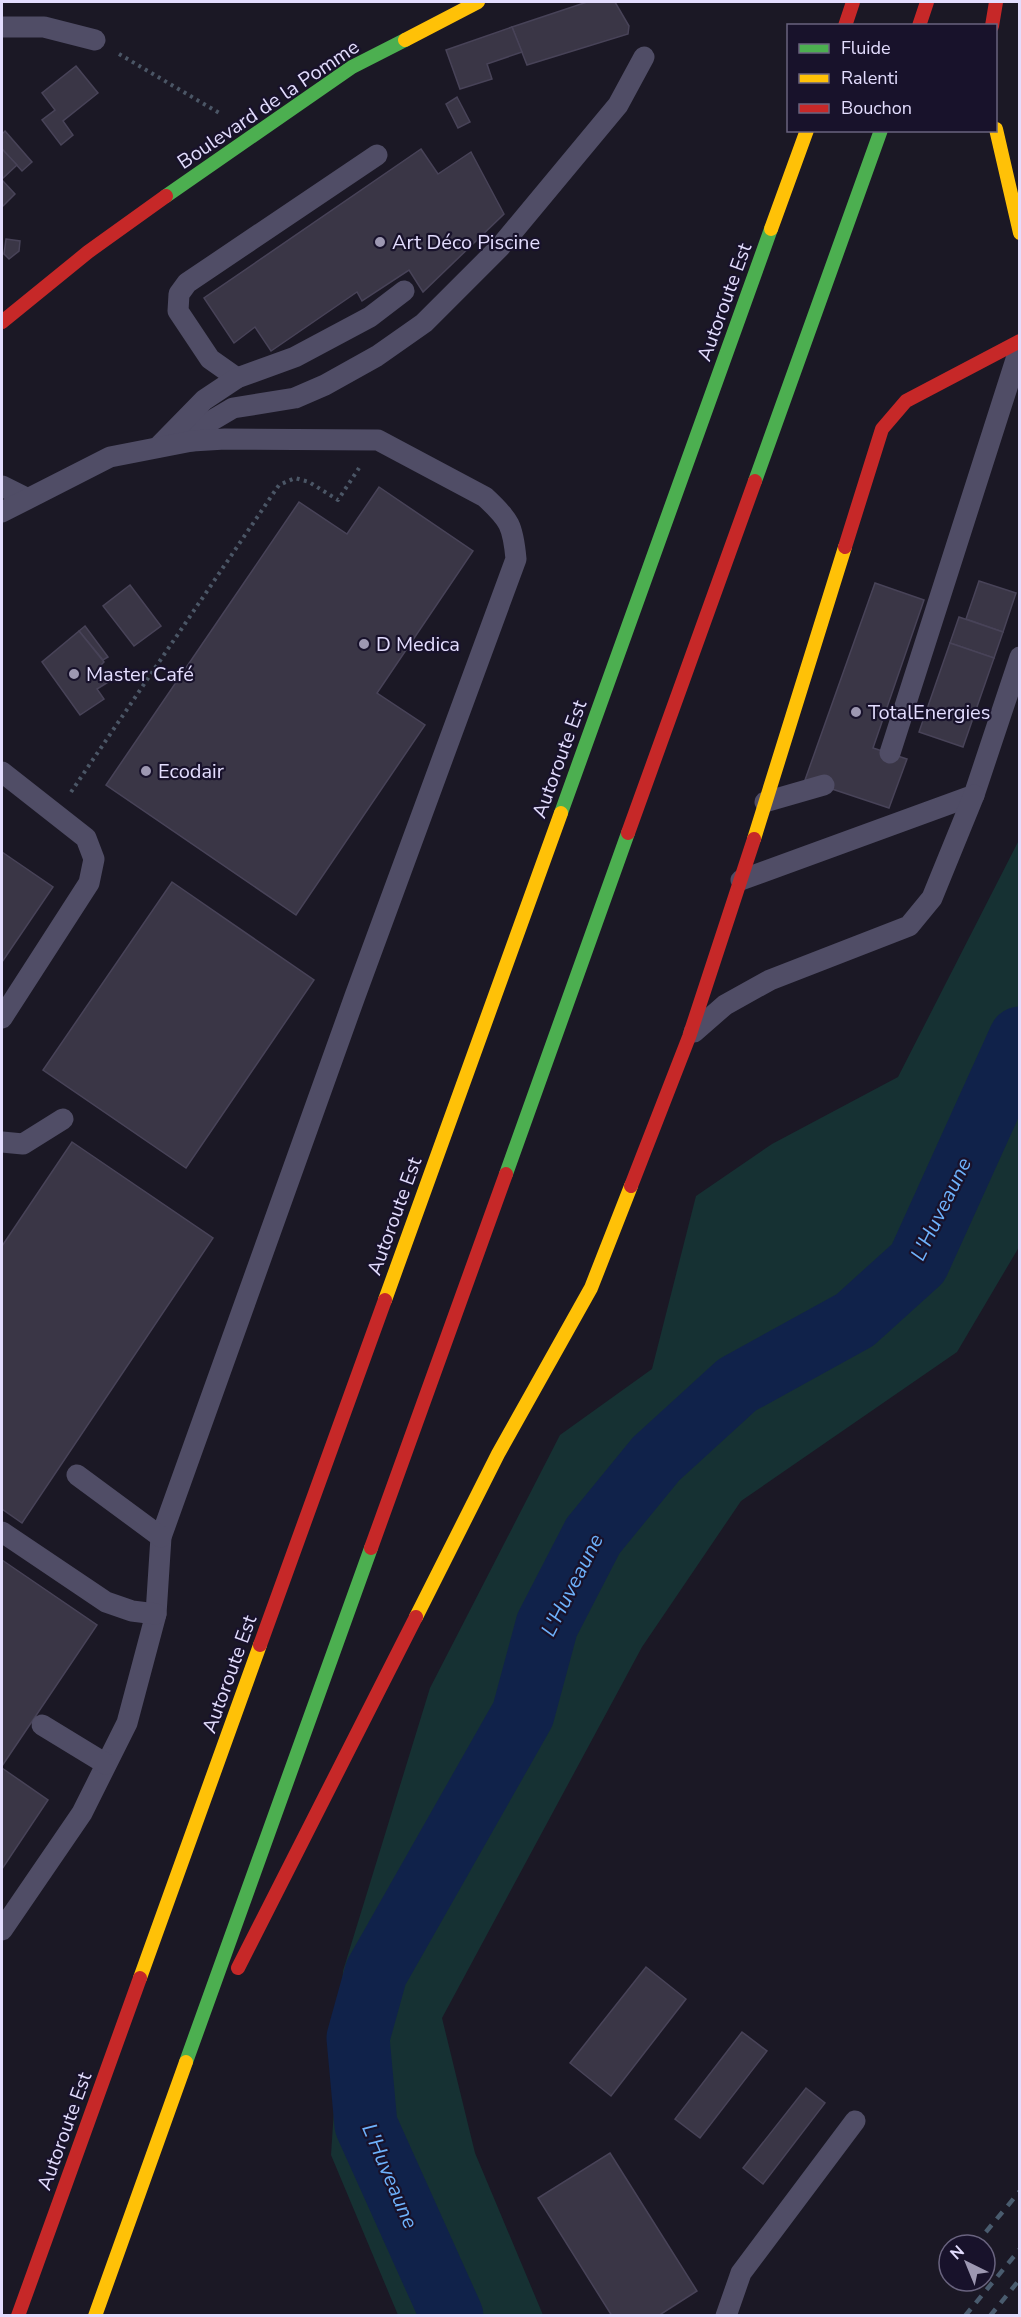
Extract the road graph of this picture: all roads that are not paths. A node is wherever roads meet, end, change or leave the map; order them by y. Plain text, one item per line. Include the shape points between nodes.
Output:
1 (478, 2) edge
2 (853, 2) edge
3 (927, 2) edge
4 (996, 2) edge
5 (846, 24) edge
6 (920, 24) edge
7 (992, 24) edge
8 (2, 27) edge
9 (95, 40) road end
10 (644, 57) dead end
11 (806, 132) edge
12 (880, 132) edge
13 (997, 132) edge
14 (377, 155) dead end
15 (1020, 233) edge
16 (404, 291) dead end
17 (5, 328) edge
18 (1020, 341) edge
19 (1020, 347) edge
20 (237, 378) junction
21 (192, 441) junction
22 (159, 447) junction
23 (2, 486) edge
24 (2, 495) edge
25 (26, 498) junction
26 (2, 512) edge
27 (1020, 657) edge
28 (890, 753) dead end
29 (2, 772) edge
30 (824, 786) dead end
31 (974, 795) junction
32 (765, 802) junction
33 (741, 880) junction
34 (2, 1018) edge
35 (689, 1037) junction
36 (63, 1119) dead end
37 (2, 1142) edge
38 (76, 1475) dead end
39 (2, 1532) edge
40 (161, 1537) junction
41 (156, 1614) junction
42 (42, 1725) dead end
43 (106, 1764) junction
44 (2, 1930) edge
45 (173, 2095) junction
46 (855, 2121) dead end
47 (18, 2316) edge
48 (95, 2316) edge
49 (726, 2316) edge

1 - 17 main road, Boulevard de la Pomme via 352,67 254,134 88,252
2 - 5 main road
3 - 6 main road
4 - 7 main road
8 - 9 lane via 44,27
10 - 21 lane via 618,105 500,247 424,323 377,356 325,385 295,398 233,408 211,420
11 - 47 main road, Autoroute Est
12 - 45 main road
13 - 15 main road
14 - 20 lane via 187,283 179,294 178,311 210,359
16 - 20 lane via 370,317 295,357
18 - 32 main road via 906,401 882,429
19 - 28 lane
20 - 22 lane via 204,400
21 - 22 lane
21 - 40 lane via 378,440 485,497 513,529 516,559
22 - 25 lane via 110,457
23 - 25 lane
24 - 25 lane
25 - 26 lane
27 - 31 lane
29 - 34 lane via 86,838 94,859 89,883
30 - 32 lane
31 - 33 lane
31 - 35 lane via 932,898 909,926 770,980 725,1005
32 - 33 main road
33 - 35 main road
35 - 45 main road via 591,1288 493,1464
36 - 37 lane via 23,1144
38 - 40 lane
39 - 41 lane via 106,1602
40 - 41 lane
41 - 43 lane via 127,1723
42 - 43 lane
43 - 44 lane via 82,1813
45 - 48 main road
46 - 49 lane via 741,2272

